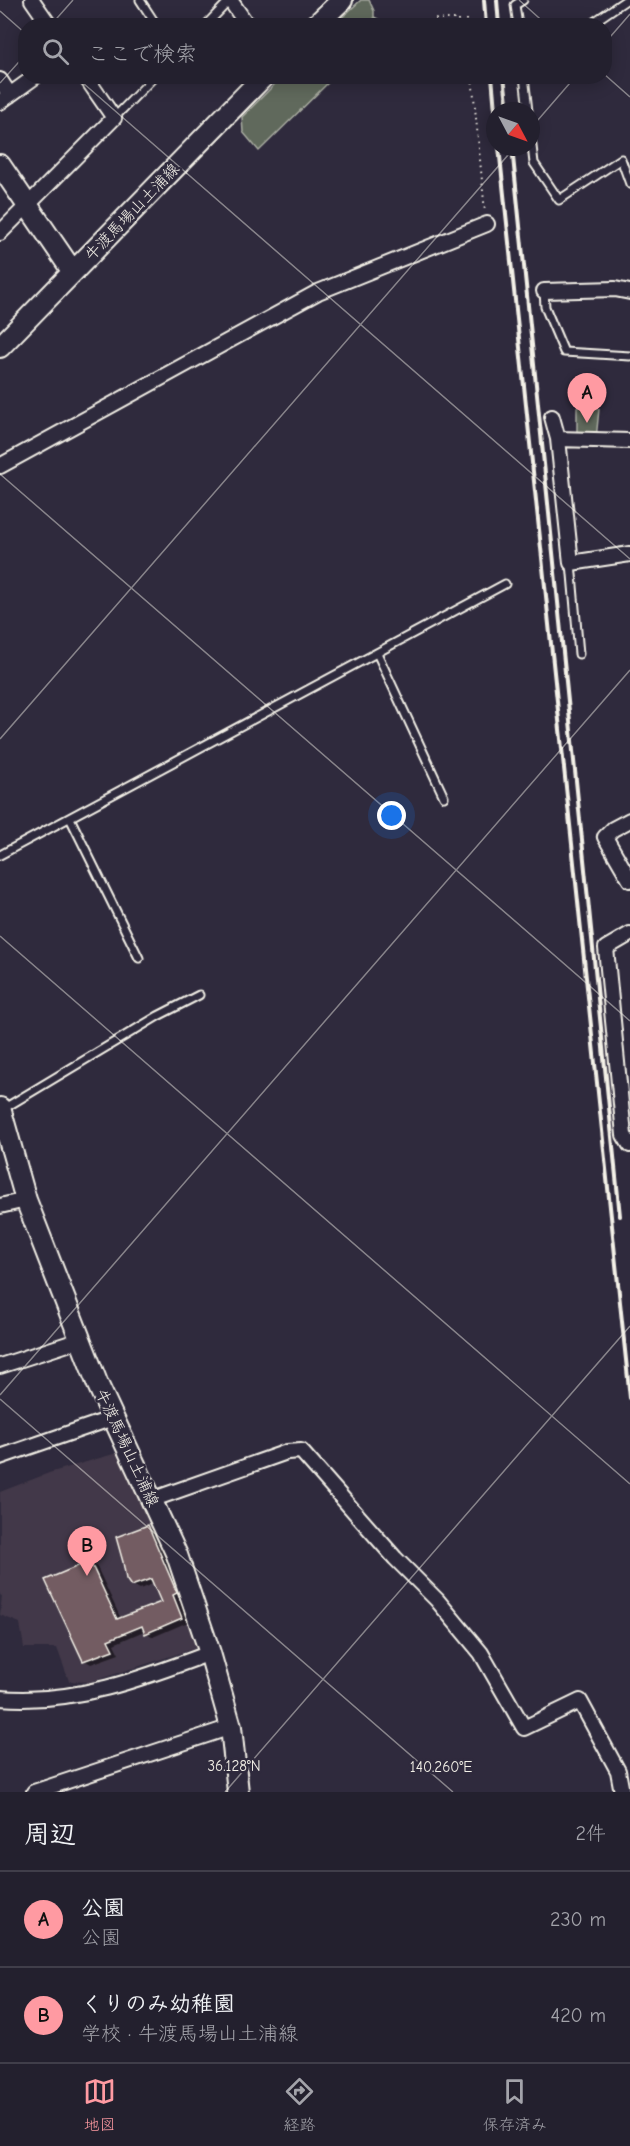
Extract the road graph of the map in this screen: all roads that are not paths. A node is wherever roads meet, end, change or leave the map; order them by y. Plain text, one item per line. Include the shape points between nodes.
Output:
1 (32, 0) edge
2 (140, 0) edge
3 (230, 0) edge
4 (342, 0) edge
5 (523, 0) edge
6 (626, 0) edge
7 (44, 18) edge
8 (152, 18) edge
9 (213, 18) edge
10 (242, 18) edge
11 (323, 18) edge
12 (515, 18) edge
13 (600, 18) edge
14 (0, 80) edge
15 (25, 84) edge
16 (91, 84) edge
17 (147, 84) edge
18 (256, 84) edge
19 (525, 84) edge
20 (5, 98) edge
21 (527, 102) edge
22 (114, 118) junction
23 (533, 156) edge
24 (0, 165) edge
25 (630, 184) edge
26 (28, 205) junction
27 (487, 224) road end
28 (0, 233) edge
29 (73, 272) junction
30 (544, 291) joint
31 (630, 292) edge
32 (0, 347) edge
33 (630, 356) edge
34 (552, 417) dead end
35 (558, 439) junction
36 (630, 441) edge
37 (0, 466) edge
38 (630, 554) edge
39 (571, 563) junction
40 (505, 584) dead end
41 (377, 653) junction
42 (579, 654) dead end
43 (444, 796) dead end
44 (70, 818) junction
45 (630, 820) edge
46 (0, 855) edge
47 (630, 880) edge
48 (630, 934) edge
49 (139, 958) dead end
50 (199, 994) dead end
51 (630, 1069) edge
52 (619, 1079) junction
53 (0, 1109) edge
54 (630, 1145) edge
55 (26, 1200) junction
56 (0, 1206) edge
57 (80, 1340) junction
58 (0, 1366) edge
59 (113, 1418) junction
60 (0, 1457) edge
61 (151, 1500) junction
62 (210, 1653) junction
63 (0, 1698) edge
64 (231, 1727) junction
65 (34, 1792) edge
66 (238, 1792) edge
67 (622, 1792) edge

1 - 7 street
2 - 8 lane
3 - 9 lane
3 - 10 street
4 - 11 main road
5 - 12 lane via 515,5
6 - 13 lane
14 - 20 street
15 - 20 street
16 - 22 street
17 - 22 lane
18 - 29 main road, 牛渡馬場山土浦線
19 - 21 lane
22 - 26 street
23 - 25 lane via 534,164 559,200 621,159
24 - 26 main road
26 - 28 street
26 - 29 main road
27 - 37 street via 318,292
29 - 32 main road, 牛渡馬場山土浦線
30 - 31 street
30 - 33 lane via 544,307 564,352
34 - 35 street
35 - 36 street
35 - 39 street
38 - 39 street
39 - 42 lane
40 - 41 lane
41 - 43 lane
41 - 44 lane
44 - 46 lane
44 - 49 lane
45 - 47 street via 605,837
48 - 52 street via 606,948
50 - 53 lane
51 - 52 street
52 - 54 street via 624,1135
53 - 55 main road, 牛渡馬場山土浦線
55 - 56 street
55 - 57 main road, 牛渡馬場山土浦線
57 - 58 street
57 - 59 main road, 牛渡馬場山土浦線
59 - 60 street
59 - 61 main road, 牛渡馬場山土浦線
61 - 62 main road, 牛渡馬場山土浦線 via 177,1555
61 - 67 street via 287,1452 301,1451 395,1558 438,1600 481,1653 524,1728 580,1701 618,1771
62 - 63 street via 101,1689 43,1698
62 - 64 main road, 牛渡馬場山土浦線
64 - 65 street
64 - 66 main road, 牛渡馬場山土浦線

